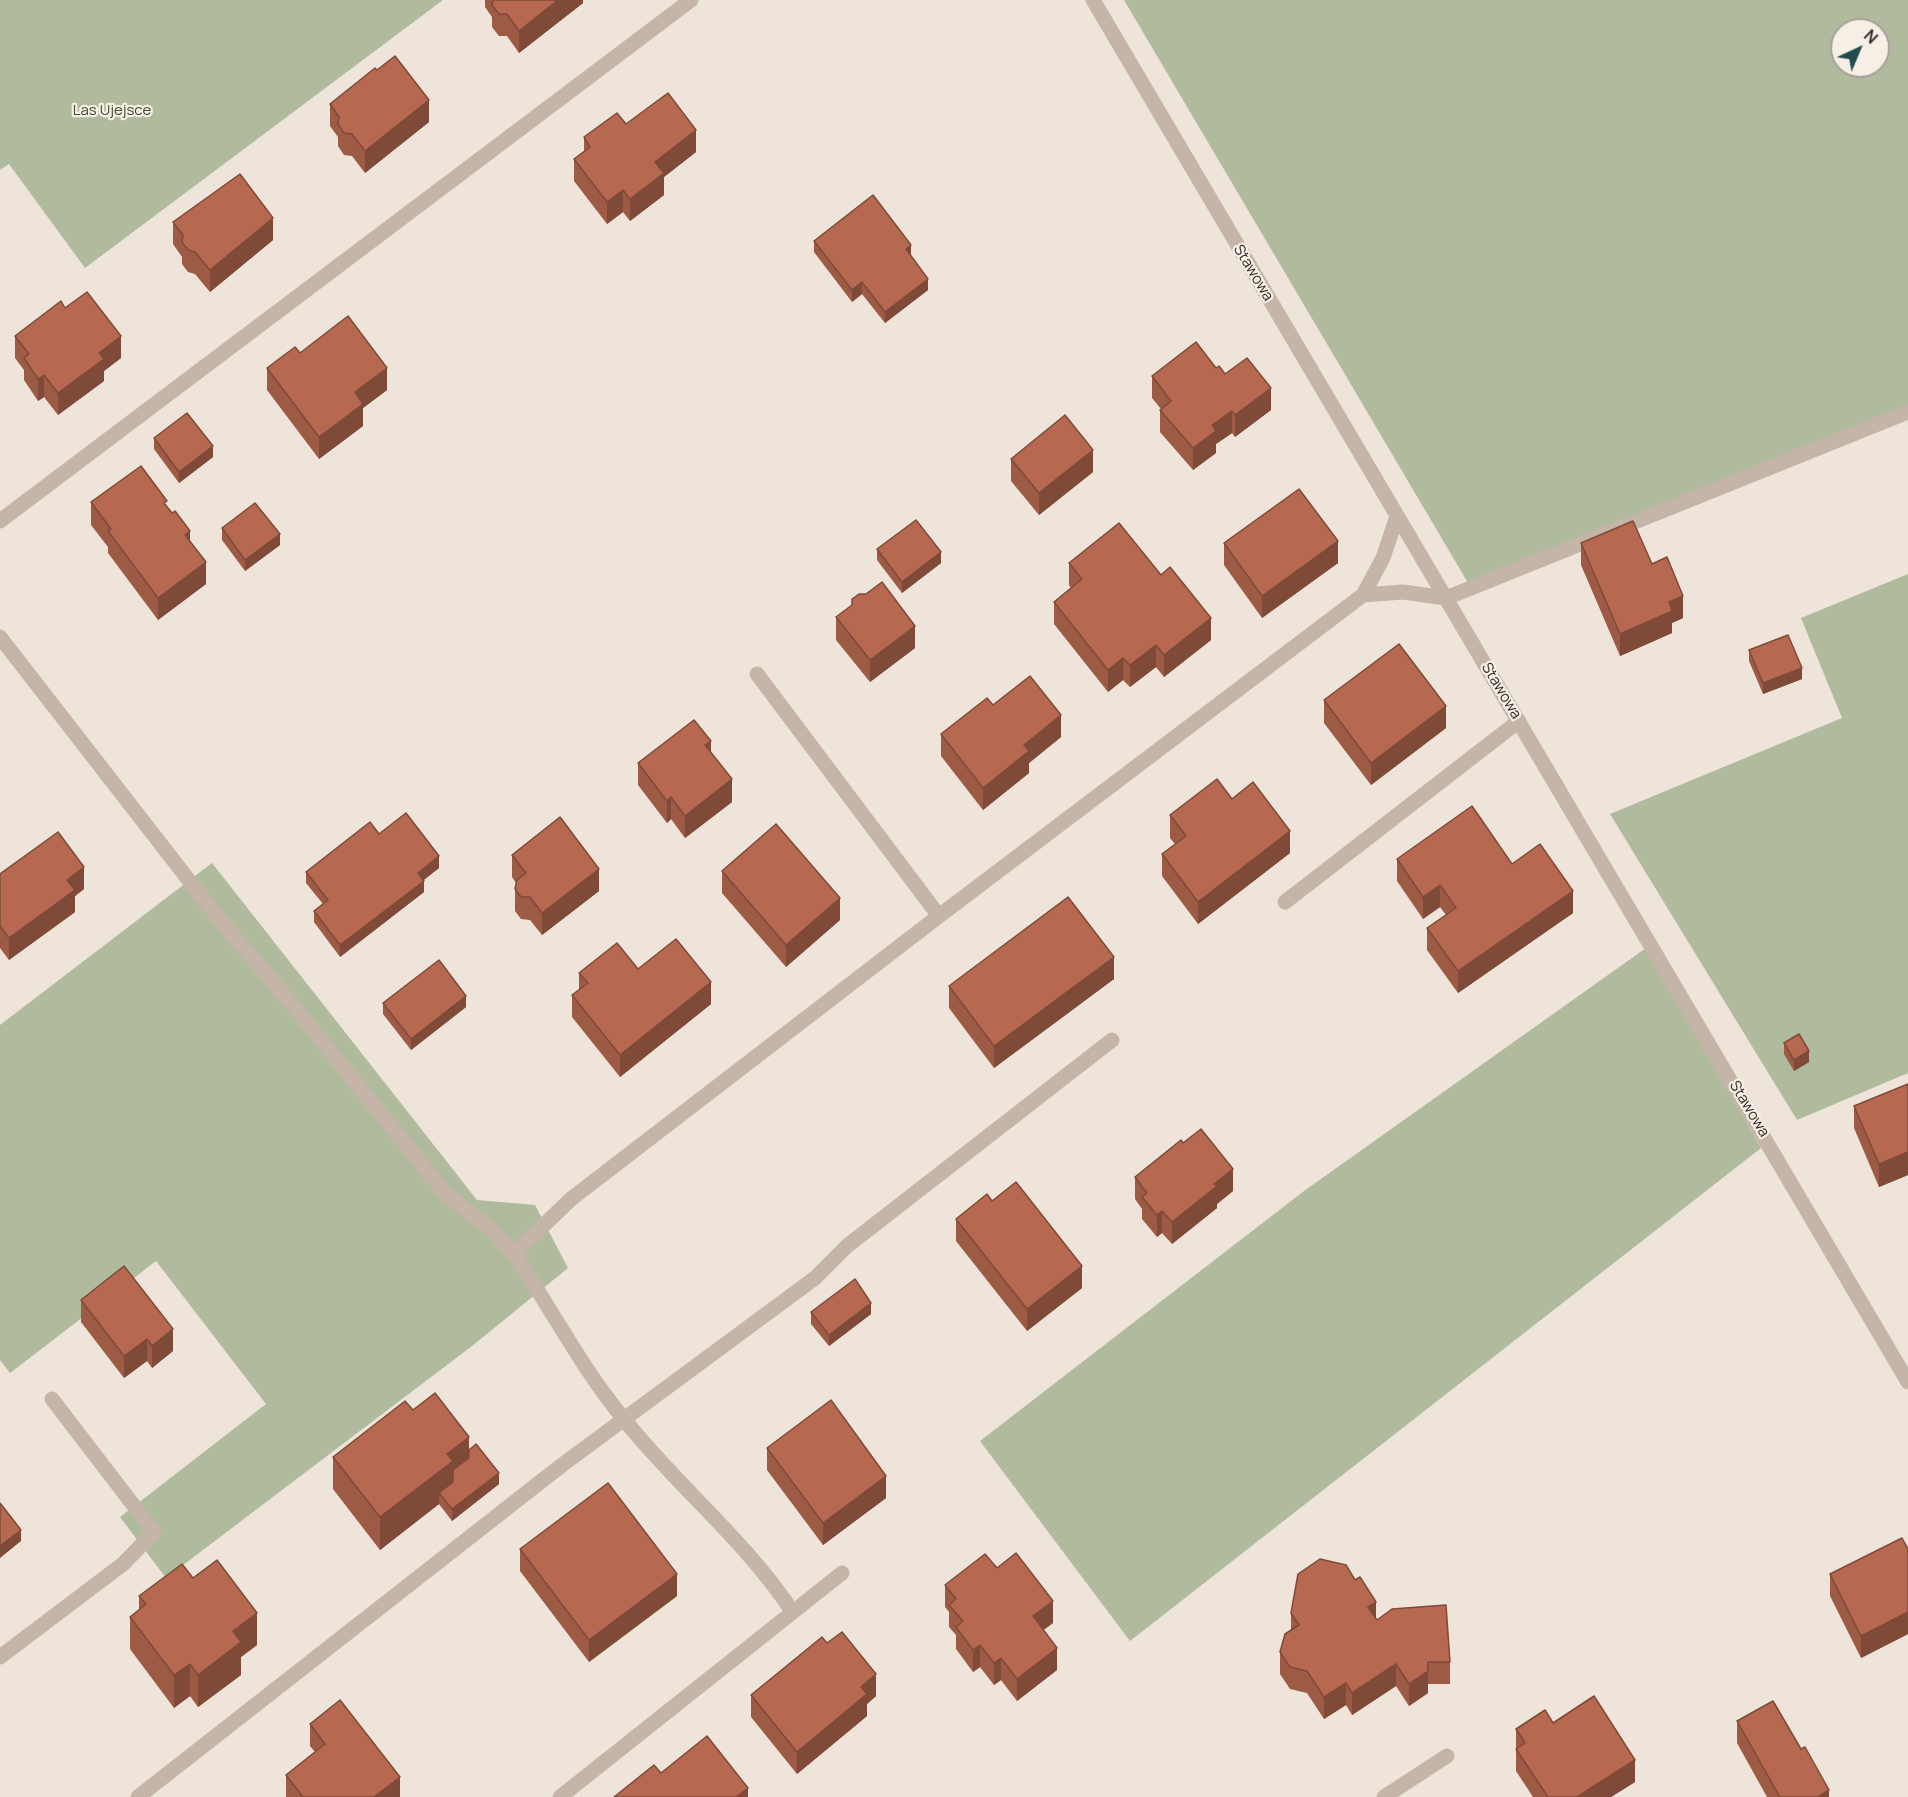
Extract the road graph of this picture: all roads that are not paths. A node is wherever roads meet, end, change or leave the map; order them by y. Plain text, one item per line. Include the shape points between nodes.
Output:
1 (691, 0) edge
2 (1093, 0) edge
3 (1908, 412) edge
4 (1397, 516) junction
5 (0, 521) edge
6 (1363, 595) junction
7 (1446, 598) junction
8 (0, 637) edge
9 (757, 674) dead end
10 (1519, 721) junction
11 (1284, 902) dead end
12 (939, 916) junction
13 (1112, 1040) dead end
14 (514, 1254) junction
15 (1908, 1382) edge
16 (52, 1399) dead end
17 (623, 1419) junction
18 (842, 1573) dead end
19 (792, 1611) junction
20 (0, 1657) edge
21 (1447, 1756) dead end
22 (138, 1797) edge
23 (560, 1797) edge
24 (1384, 1797) edge

1 - 5 street
2 - 4 street, Stawowa
3 - 7 street
4 - 6 street via 1383,558
4 - 7 street, Stawowa
6 - 7 street via 1403,592
6 - 12 street
7 - 10 street, Stawowa
8 - 14 street via 219,919 444,1191 493,1231
9 - 12 street
10 - 11 street
10 - 15 street, Stawowa
12 - 14 street via 571,1199
13 - 17 street via 846,1246 815,1278
14 - 17 street
16 - 20 street via 154,1532 123,1564
17 - 19 street via 724,1526
17 - 22 street
18 - 19 street
19 - 23 street
21 - 24 street

